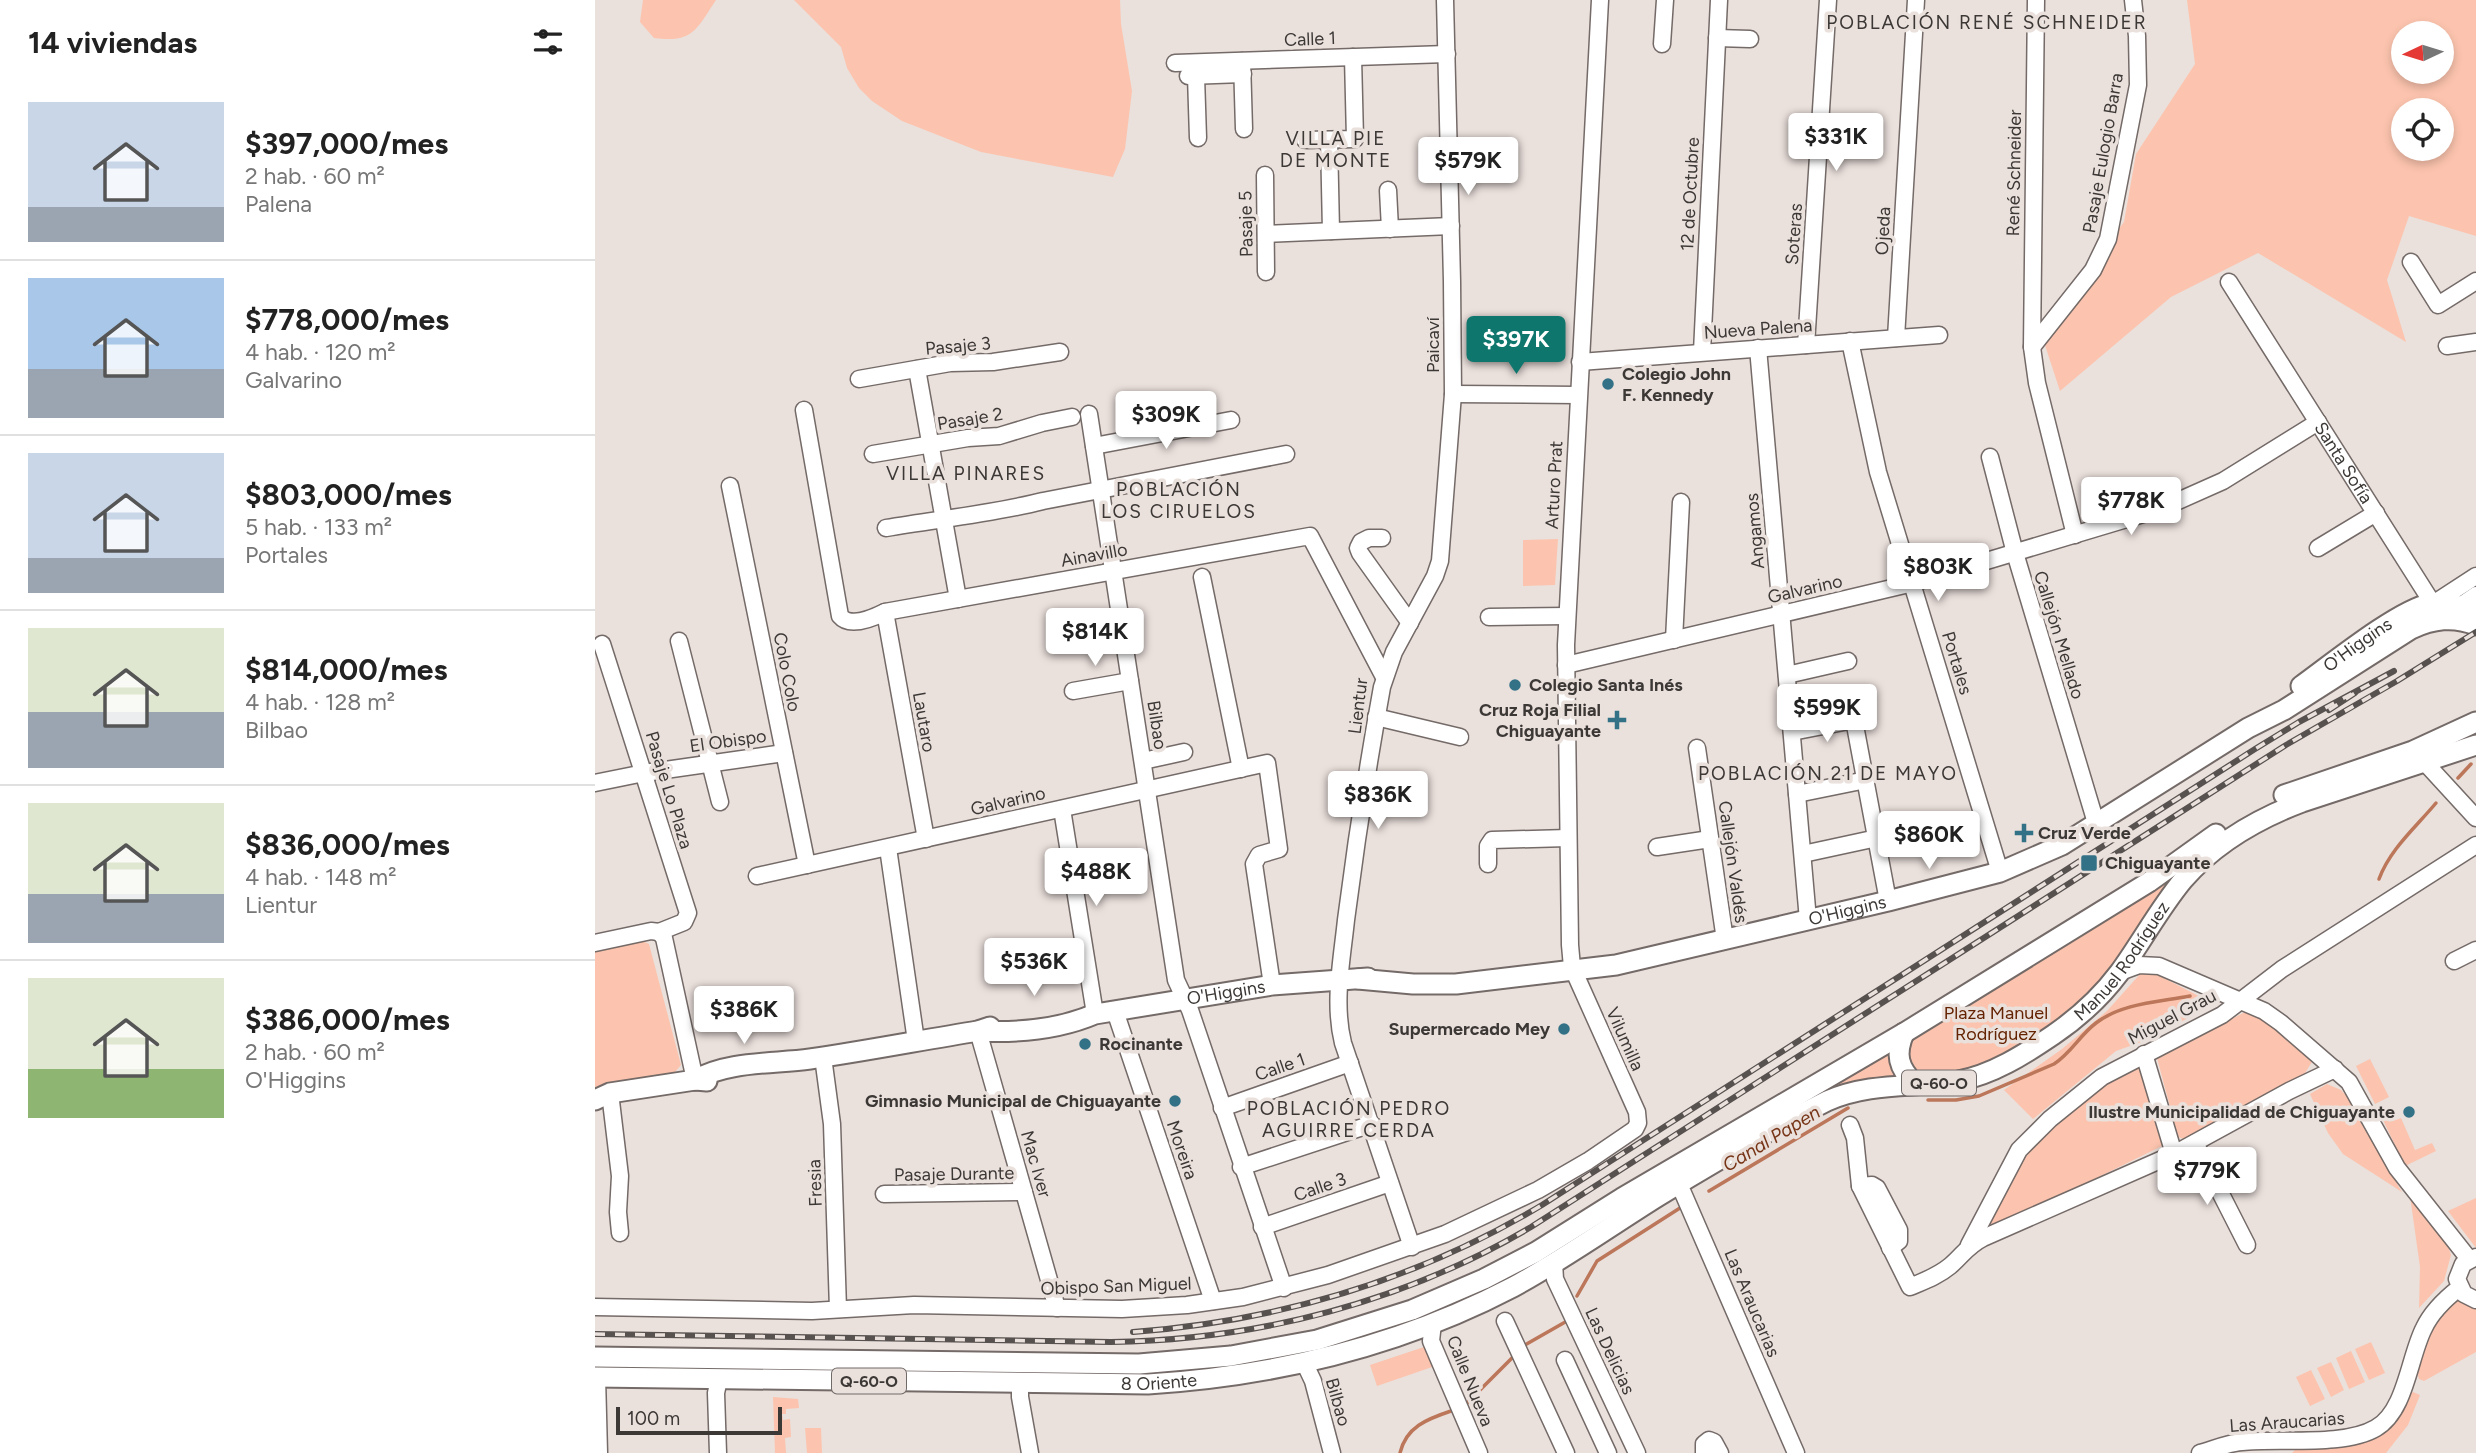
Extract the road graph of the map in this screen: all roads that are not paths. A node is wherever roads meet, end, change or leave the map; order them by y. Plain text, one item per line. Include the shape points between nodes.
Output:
1 (1445, 0) edge
2 (1601, 0) edge
3 (1665, 0) edge
4 (1719, 0) edge
5 (1828, 0) edge
6 (1916, 0) edge
7 (2036, 0) edge
8 (2133, 0) edge
9 (1717, 38) junction
10 (1750, 39) dead end
11 (1662, 44) dead end
12 (1447, 54) junction
13 (1353, 57) junction
14 (1175, 63) dead end
15 (1242, 67) junction
16 (1244, 130) dead end
17 (1198, 138) dead end
18 (1329, 139) junction
19 (1305, 140) dead end
20 (1265, 175) dead end
21 (1388, 190) dead end
22 (1451, 226) junction
23 (1390, 229) junction
24 (1331, 231) junction
25 (1266, 234) junction
26 (2411, 262) dead end
27 (1266, 272) dead end
28 (2476, 281) edge
29 (2229, 282) dead end
30 (1939, 335) dead end
31 (1896, 338) junction
32 (1850, 341) junction
33 (2476, 342) edge
34 (1807, 345) junction
35 (2447, 346) dead end
36 (2032, 347) junction
37 (1759, 348) junction
38 (1060, 352) dead end
39 (1702, 352) junction
40 (1580, 362) junction
41 (917, 369) junction
42 (859, 379) dead end
43 (1453, 394) junction
44 (1578, 396) junction
45 (804, 410) dead end
46 (1089, 414) dead end
47 (1072, 417) dead end
48 (1231, 420) dead end
49 (2318, 422) junction
50 (930, 444) junction
51 (1094, 446) junction
52 (873, 454) dead end
53 (1286, 454) dead end
54 (1990, 457) dead end
55 (730, 486) dead end
56 (1101, 490) junction
57 (1681, 502) dead end
58 (2376, 513) junction
59 (943, 518) junction
60 (886, 528) dead end
61 (2075, 535) junction
62 (1310, 536) joint
63 (1382, 538) dead end
64 (2318, 548) dead end
65 (2015, 553) junction
66 (1113, 571) junction
67 (2476, 576) edge
68 (1202, 577) dead end
69 (1913, 583) junction
70 (958, 599) junction
71 (2457, 604) edge
72 (885, 612) junction
73 (1781, 614) junction
74 (1567, 616) junction
75 (1489, 617) dead end
76 (1410, 623) junction
77 (2476, 625) edge
78 (1674, 640) junction
79 (679, 641) dead end
80 (602, 644) dead end
81 (1848, 661) dead end
82 (1566, 665) junction
83 (1787, 675) junction
84 (1384, 677) junction
85 (1131, 681) junction
86 (1073, 691) dead end
87 (1377, 717) junction
88 (2476, 722) edge
89 (1792, 732) junction
90 (1460, 737) dead end
91 (2476, 746) edge
92 (1697, 748) dead end
93 (1184, 752) dead end
94 (784, 753) junction
95 (2419, 756) junction
96 (1143, 761) junction
97 (710, 763) junction
98 (1241, 769) junction
99 (644, 773) junction
100 (1866, 780) junction
101 (595, 783) edge
102 (1147, 790) junction
103 (1797, 794) junction
104 (720, 802) dead end
105 (1062, 809) junction
106 (2476, 818) edge
107 (2096, 823) junction
108 (1568, 838) junction
109 (1877, 838) junction
110 (926, 839) junction
111 (1710, 839) junction
112 (2476, 845) edge
113 (1657, 847) dead end
114 (888, 848) junction
115 (1803, 854) junction
116 (1488, 864) dead end
117 (807, 865) junction
118 (2000, 872) junction
119 (757, 876) dead end
120 (1888, 901) junction
121 (1808, 920) junction
122 (659, 932) junction
123 (2142, 938) junction
124 (1725, 940) junction
125 (595, 943) edge
126 (2476, 950) edge
127 (2454, 961) dead end
128 (2159, 966) junction
129 (1574, 971) junction
130 (2120, 972) junction
131 (1348, 979) junction
132 (1272, 985) junction
133 (1184, 1000) junction
134 (2240, 1001) junction
135 (1115, 1011) junction
136 (1095, 1014) junction
137 (978, 1031) junction
138 (1904, 1033) junction
139 (916, 1041) junction
140 (2144, 1054) junction
141 (814, 1058) junction
142 (1350, 1063) junction
143 (2335, 1069) junction
144 (695, 1080) junction
145 (1915, 1084) junction
146 (600, 1095) edge
147 (1222, 1108) junction
148 (1638, 1123) joint
149 (1372, 1124) junction
150 (1850, 1125) dead end
151 (2195, 1143) junction
152 (2174, 1154) junction
153 (1241, 1167) junction
154 (1674, 1177) junction
155 (1390, 1183) junction
156 (1024, 1192) junction
157 (884, 1194) dead end
158 (1262, 1227) junction
159 (620, 1233) dead end
160 (1969, 1245) junction
161 (2247, 1245) dead end
162 (1412, 1247) junction
163 (2473, 1258) edge
164 (1555, 1263) junction
165 (1284, 1288) junction
166 (2459, 1288) junction
167 (1444, 1298) junction
168 (2476, 1300) edge
169 (1213, 1301) junction
170 (595, 1307) edge
171 (1057, 1308) junction
172 (838, 1309) junction
173 (1505, 1321) dead end
174 (1433, 1323) junction
175 (1283, 1347) junction
176 (744, 1360) junction
177 (1565, 1360) dead end
178 (1304, 1363) junction
179 (596, 1370) edge
180 (719, 1379) junction
181 (1020, 1384) junction
182 (2285, 1447) edge
183 (599, 1453) edge
184 (718, 1453) edge
185 (1030, 1453) edge
186 (1332, 1453) edge
187 (1479, 1453) edge
188 (1566, 1453) edge
189 (1608, 1453) edge
190 (1637, 1453) edge
191 (1704, 1453) edge
192 (1720, 1453) edge
193 (1797, 1453) edge
194 (2200, 1453) edge

1 - 12 street, Paicaví
2 - 40 street, Arturo Prat
3 - 11 street
4 - 9 street, 12 de Octubre
5 - 34 street, Soteras
6 - 31 street, Ojeda
7 - 36 street, René Schneider
8 - 36 street, Pasaje Eulogio Barra via 2138,85 2108,239 2093,270
9 - 10 street
9 - 39 street, 12 de Octubre
12 - 13 street, Calle 1
12 - 22 street, Paicaví
13 - 15 street, Calle 1
13 - 18 street via 1355,139
14 - 15 street, Calle 1
15 - 16 street
15 - 17 street via 1192,76
18 - 19 street
18 - 24 street
20 - 25 street, Pasaje 5
21 - 23 street
22 - 23 street
22 - 43 street, Paicaví
23 - 24 street
24 - 25 street
25 - 27 street, Pasaje 5
26 - 28 street via 2438,305
29 - 49 street, Santa Sofía
30 - 31 street, Nueva Palena
31 - 32 street, Nueva Palena
32 - 34 street, Nueva Palena
32 - 69 street, Portales via 1878,472
33 - 35 street
34 - 37 street, Nueva Palena
36 - 61 street
37 - 39 street, Nueva Palena
37 - 73 street, Angamos
38 - 41 street, Pasaje 3
39 - 40 street, Nueva Palena
40 - 44 street, Arturo Prat
41 - 42 street, Pasaje 3
41 - 50 street
43 - 44 street
43 - 76 street, Paicaví via 1440,561
44 - 74 street, Arturo Prat
45 - 72 street, Ainavillo via 840,616 849,622
46 - 51 street, Bilbao
47 - 50 street, Pasaje 2 via 999,436
48 - 51 street
49 - 58 street, Santa Sofía
49 - 61 street, Galvarino via 2206,490
50 - 52 street, Pasaje 2
50 - 59 street
51 - 56 street, Bilbao
53 - 56 street
54 - 65 street, Callejón Mellado
55 - 94 street, Colo Colo
56 - 59 street
56 - 66 street, Bilbao
57 - 78 street
58 - 64 street
58 - 71 street, Santa Sofía
59 - 60 street
59 - 70 street
61 - 65 street, Galvarino
62 - 66 street, Ainavillo
62 - 84 street, Lientur
63 - 76 street via 1369,538 1358,548
65 - 69 street, Galvarino
65 - 107 street, Callejón Mellado
66 - 70 street, Ainavillo
66 - 85 street, Bilbao
67 - 71 street, O'Higgins
68 - 98 street
69 - 73 street, Galvarino
69 - 118 street, Portales
70 - 72 street, Ainavillo
71 - 77 main road via 2462,620
71 - 107 main road, O'Higgins
72 - 110 street, Lautaro
73 - 78 street, Galvarino
73 - 83 street, Angamos
74 - 75 street
74 - 82 street, Arturo Prat
76 - 84 street, Paicaví
78 - 82 street, Galvarino
79 - 97 street
80 - 99 street, Pasaje Lo Plaza
81 - 83 street
82 - 108 street, Arturo Prat
83 - 89 street, Angamos
84 - 87 street, Lientur
85 - 86 street
85 - 96 street, Bilbao
87 - 90 street
87 - 131 street, Lientur via 1351,884
88 - 95 main road, Manuel Rodríguez / Q-60-O
89 - 100 street via 1854,720
89 - 103 street, Angamos
91 - 95 main road, Manuel Rodríguez / Q-60-O
92 - 111 street, Callejón Valdés
93 - 96 street
94 - 97 street, El Obispo
94 - 117 street, Colo Colo
95 - 106 street
95 - 123 main road, Manuel Rodríguez / Q-60-O via 2295,804 2243,830 2192,871
95 - 138 main road, Manuel Rodríguez / Q-60-O via 2306,786 2249,811 2149,882
96 - 102 street, Bilbao
97 - 99 street, El Obispo
97 - 104 street
98 - 102 street, Galvarino
98 - 132 street, Galvarino via 1267,763 1279,849 1259,855 1254,864
99 - 101 street, El Obispo
99 - 122 street, Pasaje Lo Plaza via 688,913 682,923
100 - 103 street
100 - 109 street
102 - 105 street, Galvarino
102 - 133 street, Bilbao via 1175,980
103 - 115 street, Angamos
105 - 110 street, Galvarino
105 - 136 street
107 - 118 main road, O'Higgins via 2050,851
108 - 116 street via 1492,840
108 - 129 street, Arturo Prat
109 - 115 street
109 - 120 street
110 - 114 street, Galvarino
111 - 113 street
111 - 124 street, Callejón Valdés
112 - 134 street, Miguel Grau via 2282,969
114 - 117 street, Galvarino
114 - 139 street
115 - 121 street, Angamos
117 - 119 street, Galvarino
118 - 120 main road, O'Higgins
120 - 121 main road, O'Higgins
121 - 124 main road, O'Higgins
122 - 125 street
122 - 144 street
123 - 128 street via 2146,952
123 - 130 main road, Manuel Rodríguez / Q-60-O
124 - 129 main road, O'Higgins
126 - 127 street
128 - 130 street via 2139,965
128 - 134 street
129 - 131 main road, O'Higgins via 1439,985
129 - 148 street, Vilumilla
130 - 145 main road, Manuel Rodríguez / Q-60-O via 2078,1016 2023,1054 1973,1077
131 - 132 main road, O'Higgins
131 - 142 street, Lientur via 1341,1035
132 - 133 main road, O'Higgins
133 - 135 main road, O'Higgins
133 - 147 street, Bilbao
134 - 140 street, Miguel Grau via 2222,1015
134 - 143 street via 2273,1017
135 - 136 main road, O'Higgins
135 - 169 street, Moreira
136 - 137 main road, O'Higgins via 1070,1013
137 - 139 main road, O'Higgins
137 - 156 street, Mac Iver
138 - 145 main road via 1898,1058
138 - 154 main road, Manuel Rodríguez / Q-60-O
139 - 141 main road, O'Higgins
140 - 152 street
140 - 160 street, Miguel Grau via 2102,1077 2026,1142 2004,1174
141 - 144 main road, O'Higgins via 738,1079
141 - 172 street, Fresia via 832,1124
142 - 147 street, Calle 1
142 - 149 street, Lientur
143 - 151 street
143 - 163 street via 2354,1088 2401,1174
144 - 146 main road, O'Higgins
145 - 154 main road, Manuel Rodríguez / Q-60-O via 1877,1086 1838,1096
146 - 159 street via 620,1176
147 - 153 street, Bilbao
148 - 162 street, Obispo San Miguel via 1630,1134 1538,1190
149 - 153 street
149 - 155 street, Lientur
150 - 160 street via 1860,1186 1910,1287 1942,1272
151 - 152 street
151 - 161 street
152 - 160 street
153 - 158 street, Bilbao
154 - 164 main road, 8 Oriente / Q-60-O
154 - 167 main road, 8 Oriente / Q-60-O
154 - 193 street, Las Araucarias
155 - 158 street, Calle 3
155 - 162 street, Lientur
156 - 157 street, Pasaje Durante
156 - 171 street, Mac Iver
158 - 165 street, Bilbao
162 - 165 street, Obispo San Miguel
163 - 166 street via 2458,1271
164 - 174 main road, 8 Oriente / Q-60-O
164 - 190 street, Las Delicias via 1555,1279
165 - 169 street, Obispo San Miguel
166 - 168 street
166 - 182 street, Las Araucarias via 2438,1306 2424,1327 2386,1420 2353,1436
167 - 174 main road via 1433,1314
167 - 175 main road, 8 Oriente / Q-60-O via 1365,1327
169 - 171 street, Obispo San Miguel via 1143,1308
170 - 172 street, Obispo San Miguel
171 - 172 street, Obispo San Miguel via 914,1305
173 - 188 street
174 - 178 main road, 8 Oriente / Q-60-O
174 - 187 street, Calle Nueva via 1431,1341
175 - 176 main road, 8 Oriente / Q-60-O via 1139,1364
175 - 178 main road
176 - 179 main road, 8 Oriente / Q-60-O
176 - 180 main road
177 - 189 street
178 - 181 main road, 8 Oriente / Q-60-O via 1164,1383
178 - 186 street, Bilbao
179 - 180 main road, 8 Oriente / Q-60-O
179 - 183 street
180 - 181 main road, 8 Oriente / Q-60-O
180 - 184 street
181 - 185 street
182 - 194 street, Las Araucarias via 2233,1443
191 - 192 street via 1709,1440

